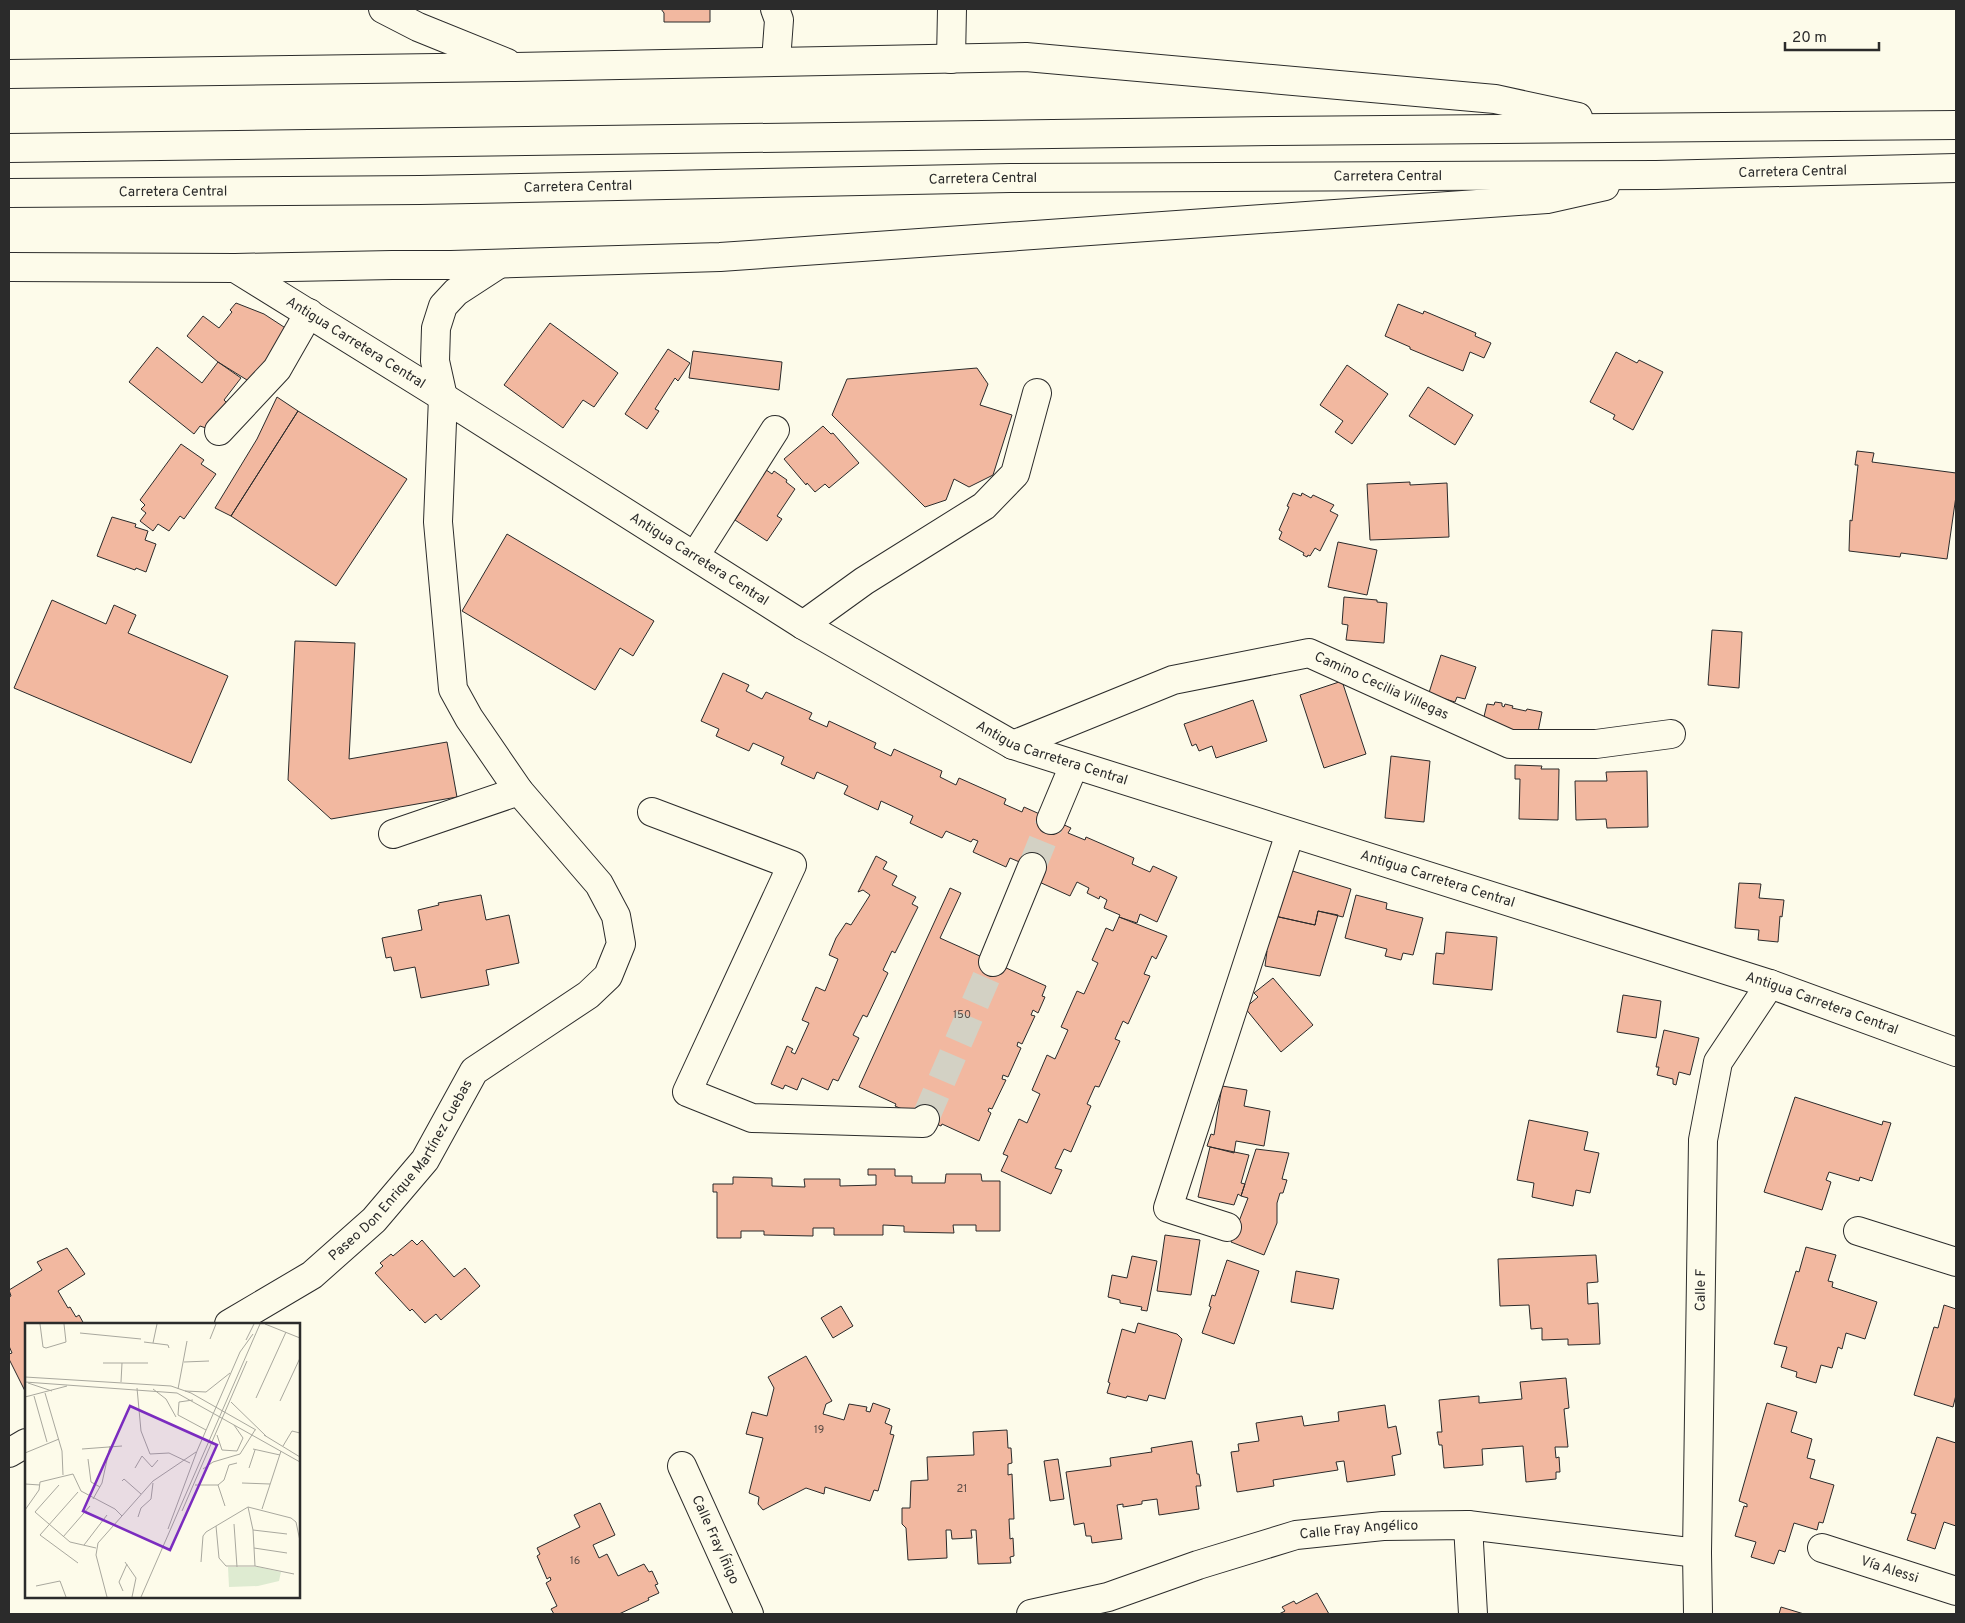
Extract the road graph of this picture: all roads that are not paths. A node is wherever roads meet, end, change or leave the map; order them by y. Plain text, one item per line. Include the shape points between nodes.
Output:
1 (383, 9) edge
2 (775, 9) edge
3 (952, 9) edge
4 (951, 59) junction
5 (776, 61) junction
6 (515, 67) junction
7 (9, 74) edge
8 (1956, 125) edge
9 (1626, 128) junction
10 (9, 148) edge
11 (1956, 168) edge
12 (1656, 175) junction
13 (9, 192) edge
14 (499, 264) junction
15 (9, 267) edge
16 (235, 268) junction
17 (309, 313) junction
18 (1037, 393) dead end
19 (443, 397) junction
20 (775, 430) dead end
21 (220, 431) dead end
22 (695, 556) junction
23 (803, 625) junction
24 (1671, 734) dead end
25 (1013, 745) junction
26 (1074, 765) junction
27 (519, 791) junction
28 (652, 812) dead end
29 (1051, 820) tunnel mouth
30 (1290, 833) junction
31 (393, 834) dead end
32 (1032, 867) tunnel mouth
33 (993, 962) tunnel mouth
34 (1770, 984) junction
35 (1956, 1052) edge
36 (925, 1120) dead end
37 (1227, 1227) dead end
38 (1858, 1231) dead end
39 (1956, 1262) edge
40 (231, 1323) edge
41 (25, 1444) edge
42 (9, 1453) edge
43 (682, 1466) dead end
44 (1468, 1525) junction
45 (1822, 1548) dead end
46 (1697, 1553) junction
47 (1956, 1591) edge
48 (749, 1614) edge
49 (1031, 1614) edge
50 (1473, 1614) edge
51 (1698, 1614) edge

1 - 6 main road
2 - 5 main road via 779,20
3 - 4 main road
4 - 5 main road
4 - 9 main road via 1026,57 1495,99
5 - 6 main road
6 - 7 main road
8 - 9 main road
9 - 10 main road
11 - 12 main road, Carretera Central
12 - 13 main road, Carretera Central via 1010,178 420,190
12 - 14 main road via 1547,199 720,257
14 - 16 main road
14 - 19 main road, Paseo Don Enrique Martínez Cuebas via 456,292 443,306 436,328 435,361
15 - 16 main road
16 - 17 main road, Antigua Carretera Central
17 - 19 main road, Antigua Carretera Central
17 - 21 main road via 277,369
18 - 23 main road via 1015,474 984,506 864,580
19 - 22 main road, Antigua Carretera Central
19 - 27 main road, Paseo Don Enrique Martínez Cuebas via 438,522 453,689
20 - 22 main road
22 - 23 main road, Antigua Carretera Central
23 - 25 main road, Antigua Carretera Central
24 - 25 main road, Camino Cecilia Villegas via 1596,744 1510,744 1310,653 1173,680
25 - 26 main road, Antigua Carretera Central
26 - 29 main road
26 - 30 main road, Antigua Carretera Central
27 - 31 main road
27 - 40 main road, Paseo Don Enrique Martínez Cuebas via 599,884 616,916 621,944 608,976 588,995 474,1071 425,1160 374,1220 312,1275
28 - 36 main road via 792,865 687,1092 752,1118 923,1123
30 - 34 main road, Antigua Carretera Central
30 - 37 main road via 1168,1208
32 - 33 main road
34 - 35 main road, Antigua Carretera Central
34 - 46 main road, Calle F via 1718,1062 1703,1140
38 - 39 main road
41 - 42 main road
43 - 48 main road, Calle Fray Íñigo
44 - 46 main road, Calle Fray Angélico
44 - 49 main road, Calle Fray Angélico via 1383,1526 1296,1535 1108,1597
44 - 50 main road
45 - 47 main road, Vía Alessi
46 - 51 main road, Calle F

